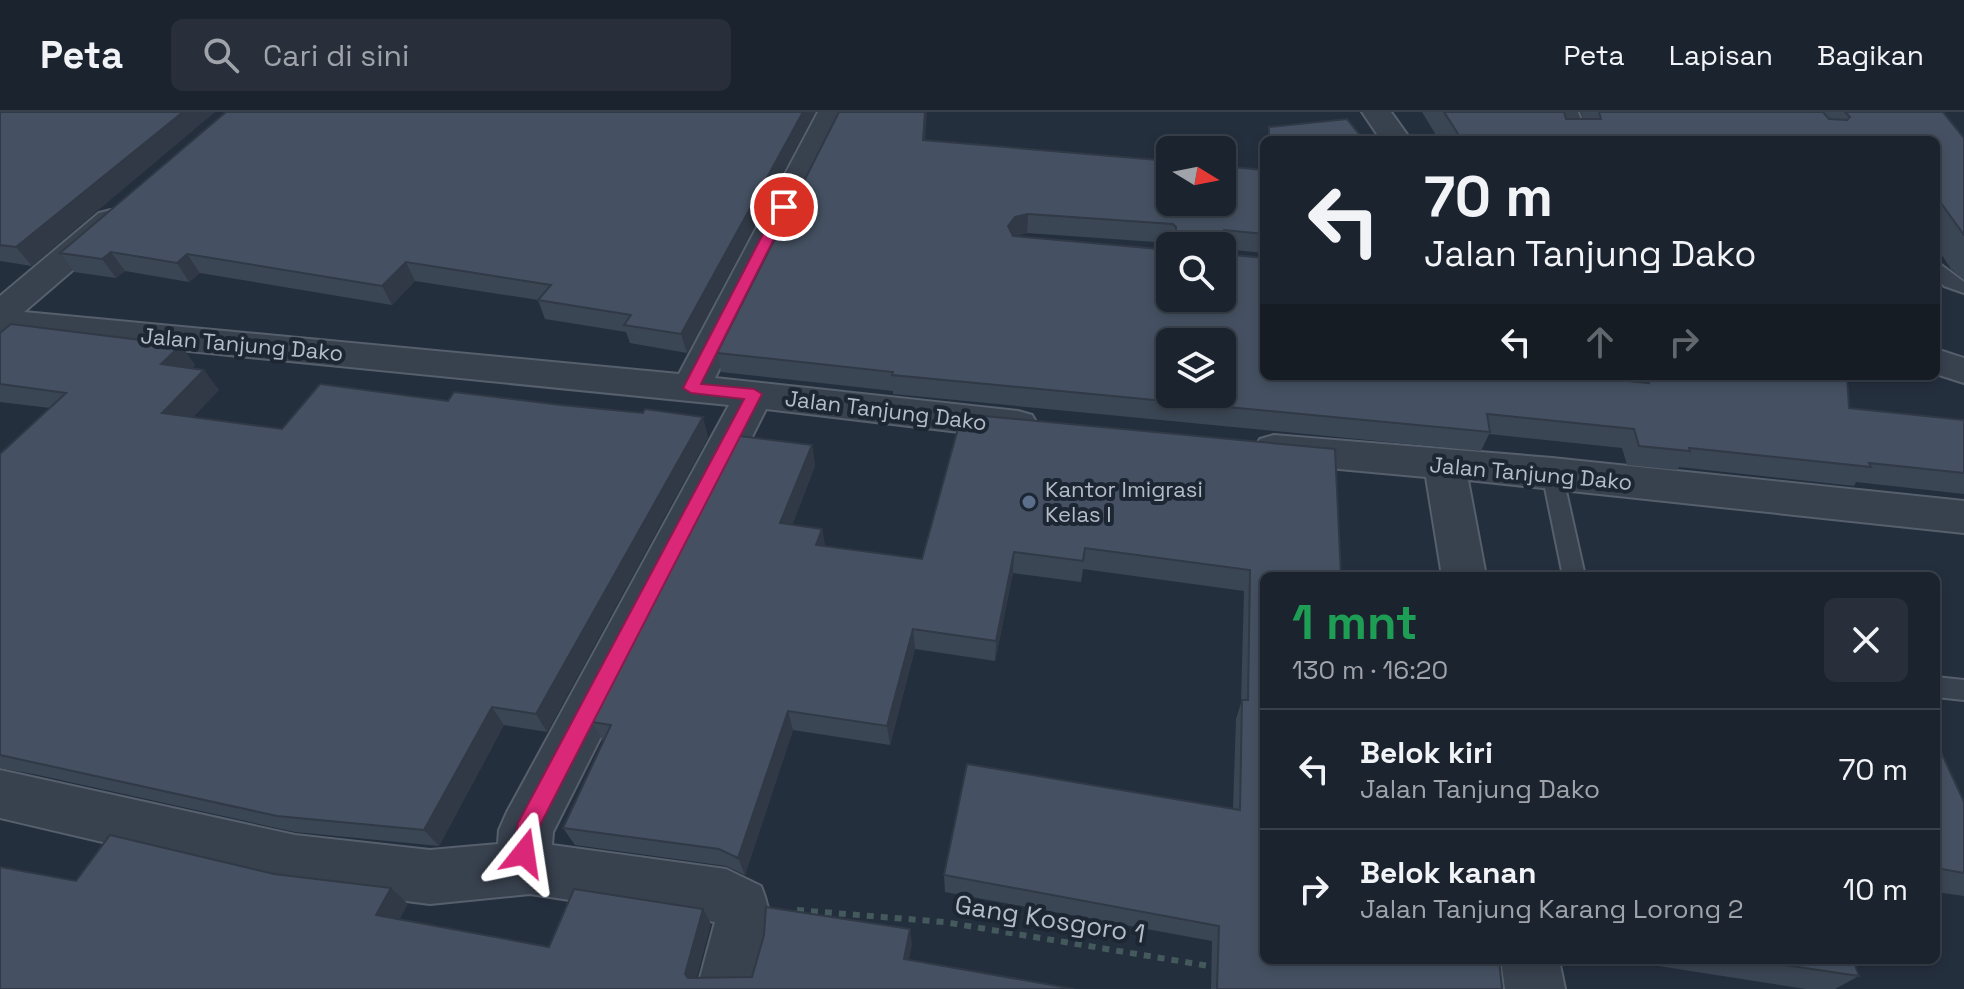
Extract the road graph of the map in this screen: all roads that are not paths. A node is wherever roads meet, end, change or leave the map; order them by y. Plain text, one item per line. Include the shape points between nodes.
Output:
1 (832, 112) edge
2 (1376, 112) edge
3 (1564, 112) edge
4 (1393, 136) edge
5 (1572, 136) edge
6 (131, 203) edge
7 (1940, 271) edge
8 (1964, 288) edge
9 (0, 314) edge
10 (0, 321) edge
11 (1940, 362) edge
12 (1964, 371) edge
13 (691, 388) junction
14 (754, 394) junction
15 (1050, 428) edge
16 (1240, 446) edge
17 (1445, 466) junction
18 (1552, 473) junction
19 (1964, 517) edge
20 (1463, 572) edge
21 (1573, 572) edge
22 (1940, 687) edge
23 (1964, 690) edge
24 (0, 794) edge
25 (530, 868) junction
26 (1531, 964) edge
27 (727, 989) edge
28 (1535, 989) edge

1 - 13 street
2 - 4 street
3 - 5 street
6 - 9 street
7 - 8 lane
10 - 13 street, Jalan Tanjung Dako
11 - 12 street
13 - 14 street, Jalan Tanjung Dako
14 - 15 street, Jalan Tanjung Dako
14 - 25 street via 526,830 524,853
16 - 17 street, Jalan Tanjung Dako
17 - 18 street, Jalan Tanjung Dako
17 - 20 street
18 - 19 street, Jalan Tanjung Dako
18 - 21 lane
22 - 23 lane
24 - 25 street via 295,861 430,877
25 - 27 street via 726,896 741,906 744,928
26 - 28 street

